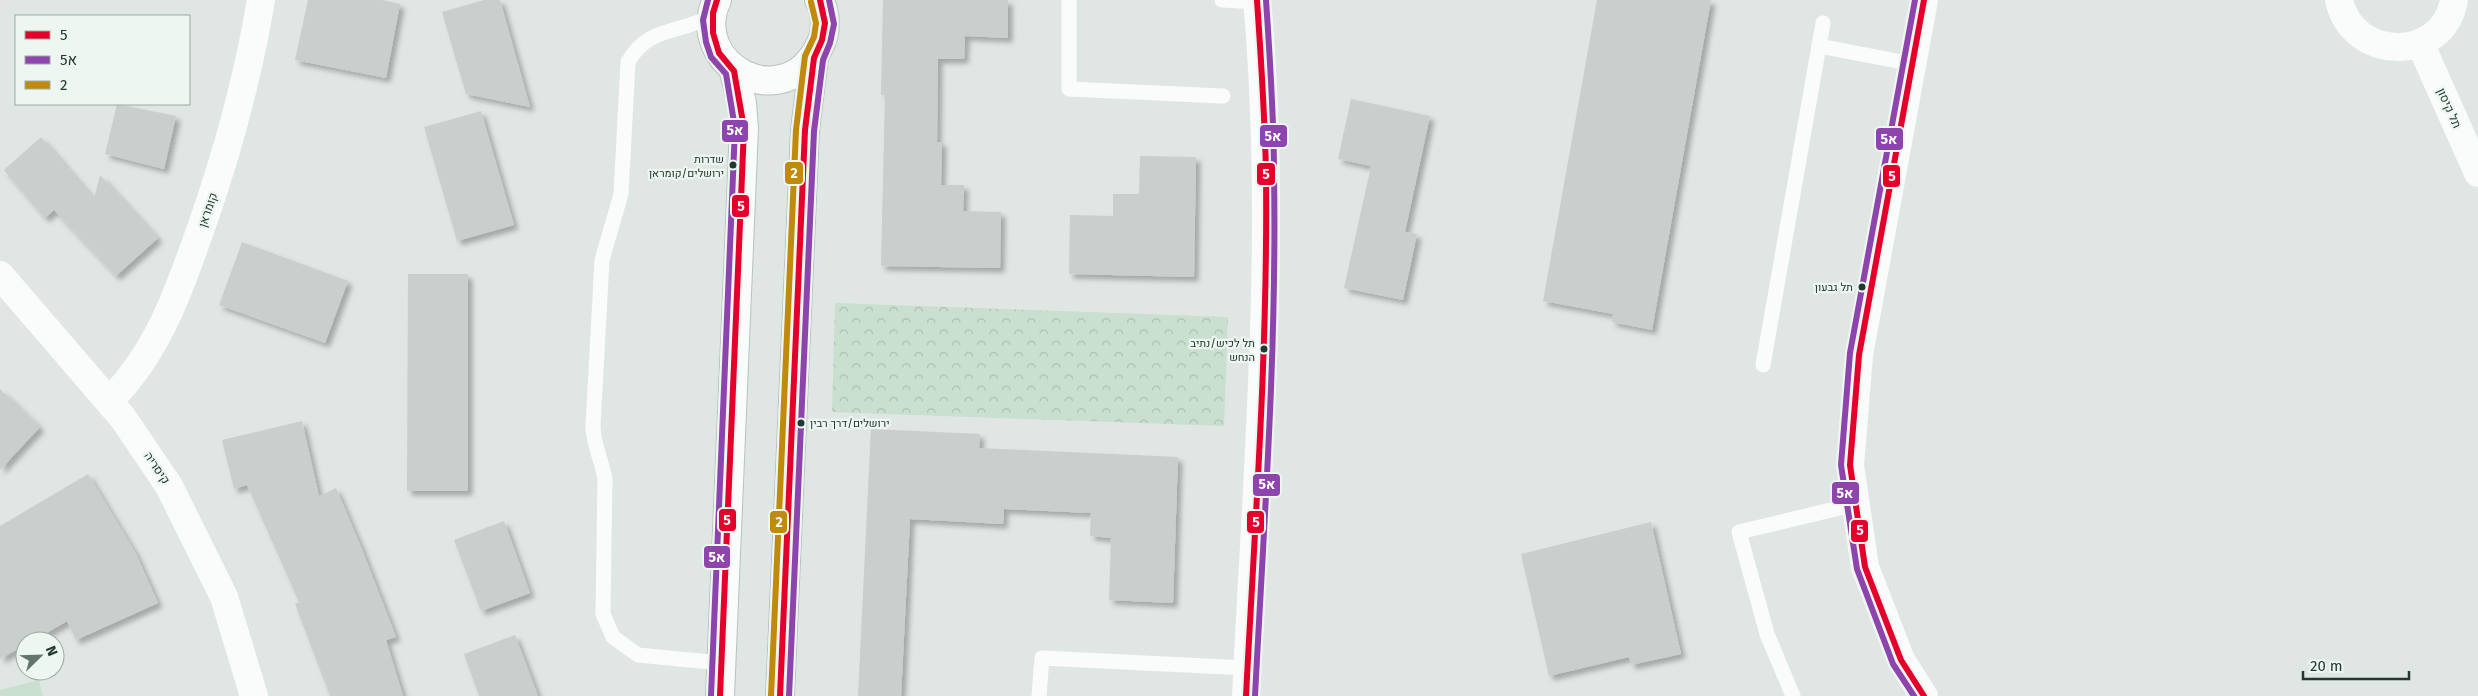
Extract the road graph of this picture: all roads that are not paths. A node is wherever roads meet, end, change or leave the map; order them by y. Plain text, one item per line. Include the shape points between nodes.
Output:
1 (261, 0) edge
2 (1069, 0) edge
3 (1222, 0) edge
4 (1924, 0) edge
5 (2339, 0) edge
6 (2454, 0) edge
7 (820, 1) edge
8 (1257, 1) edge
9 (714, 8) edge
10 (1822, 23) dead end
11 (2420, 43) junction
12 (1819, 46) junction
13 (814, 58) junction
14 (1913, 64) junction
15 (733, 68) junction
16 (1223, 96) dead end
17 (2478, 173) edge
18 (0, 274) edge
19 (1764, 365) dead end
20 (109, 401) junction
21 (1856, 504) junction
22 (721, 663) junction
23 (1247, 668) junction
24 (254, 696) edge
25 (720, 696) edge
26 (780, 696) edge
27 (1039, 696) edge
28 (1246, 696) edge
29 (1793, 696) edge
30 (1924, 696) edge

1 - 20 street, קומראן via 241,104 186,273 146,356 124,387
2 - 16 lane via 1069,88
3 - 8 lane
4 - 14 street
5 - 11 street via 2341,11 2355,31 2374,44 2397,48
6 - 11 street via 2440,30
7 - 13 street via 825,23
8 - 23 street via 1264,125 1265,278
9 - 15 street via 713,35 720,54
9 - 22 lane via 699,23 644,41 628,62 621,194 602,260 593,437 605,479 603,614 612,637 638,655
10 - 12 lane
11 - 17 street, תל קיסון
12 - 14 lane
12 - 19 lane
13 - 15 street via 800,72 781,79 750,78
13 - 26 street via 805,130
14 - 21 street via 1859,355 1850,465
15 - 22 street via 742,103 744,128
18 - 20 street, קיסריה
20 - 24 street, קיסריה via 169,486 224,597
21 - 29 lane via 1739,532 1767,634
21 - 30 street via 1865,567 1900,660
22 - 25 street
23 - 27 lane via 1042,658
23 - 28 street

